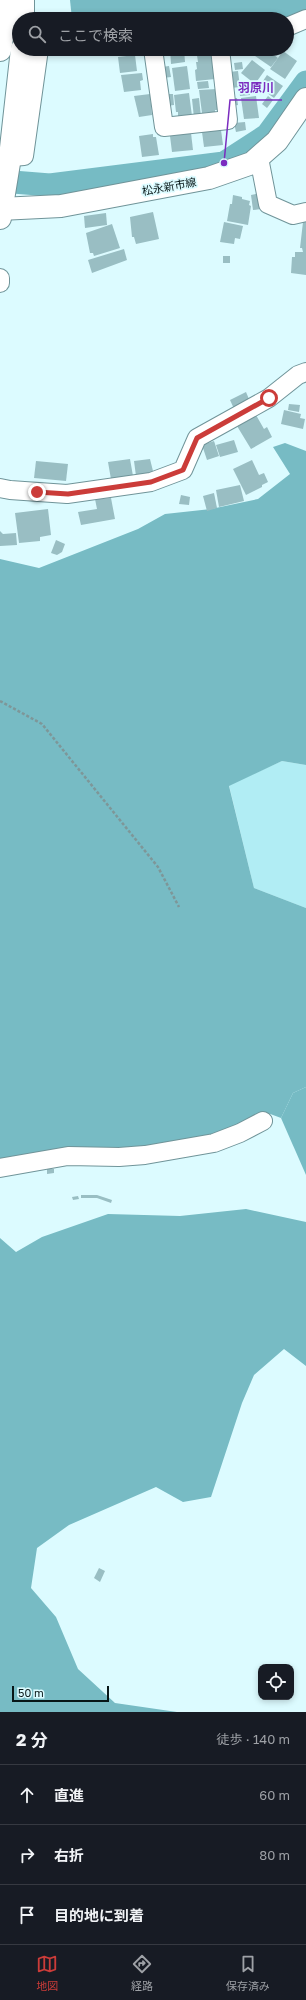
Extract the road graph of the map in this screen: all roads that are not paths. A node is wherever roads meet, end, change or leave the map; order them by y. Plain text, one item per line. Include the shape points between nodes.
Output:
1 (8, 0) edge
2 (23, 0) edge
3 (23, 12) edge
4 (306, 19) edge
5 (294, 24) edge
6 (0, 50) edge
7 (21, 56) edge
8 (38, 56) edge
9 (154, 56) edge
10 (221, 56) edge
11 (306, 99) edge
12 (5, 158) edge
13 (259, 158) junction
14 (306, 212) edge
15 (1, 213) edge
16 (0, 278) edge
17 (0, 283) edge
18 (306, 372) edge
19 (0, 476) edge
20 (0, 488) edge
21 (38, 489) junction
22 (263, 1121) dead end
23 (0, 1168) edge

1 - 6 main road
2 - 3 main road
4 - 5 street
7 - 12 main road
8 - 12 street via 24,156
9 - 10 street via 164,127 228,120
11 - 13 main road, 松永新市線 via 277,141
12 - 15 main road
13 - 14 street via 268,204 293,215
13 - 15 main road, 松永新市線 via 252,163 209,178 61,206
16 - 17 street
18 - 21 street via 298,375 269,398 197,438 183,470 151,482 68,494
19 - 21 street
20 - 21 street
22 - 23 street via 214,1143 153,1154 119,1157 68,1156

